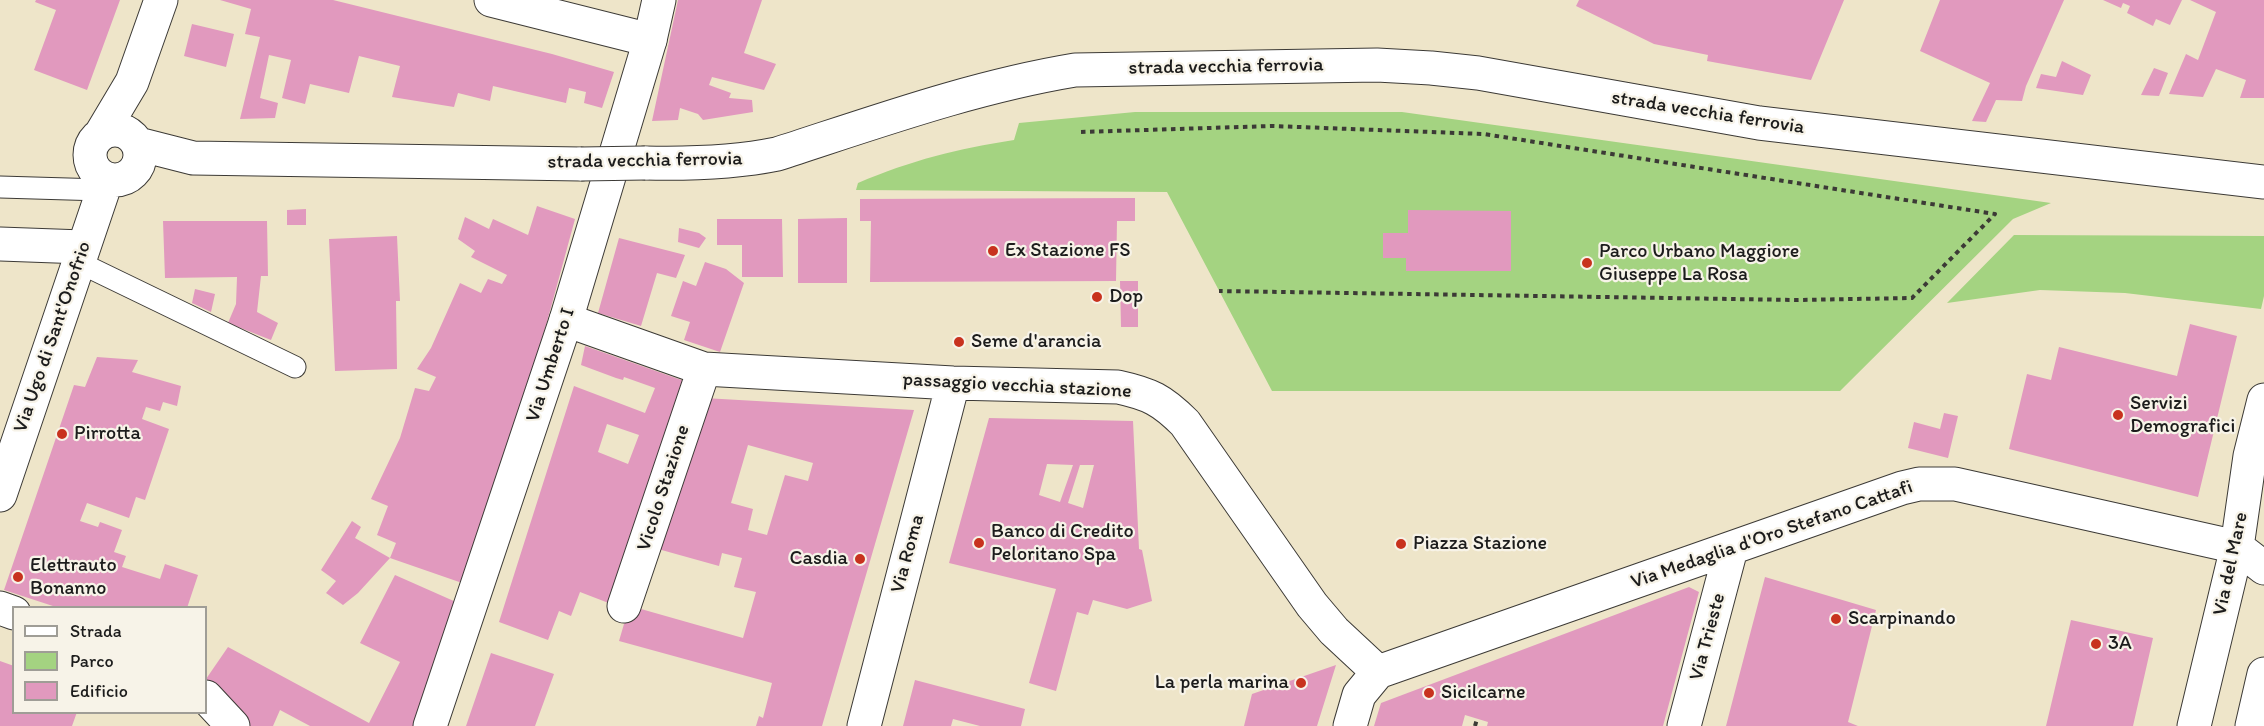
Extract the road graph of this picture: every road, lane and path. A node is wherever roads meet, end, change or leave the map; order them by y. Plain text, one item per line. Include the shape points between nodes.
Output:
1 (161, 0) edge
2 (491, 0) edge
3 (659, 0) edge
4 (650, 40) junction
5 (1081, 132) dead end
6 (119, 159) junction
7 (2264, 182) edge
8 (0, 187) edge
9 (0, 244) edge
10 (81, 254) junction
11 (1219, 291) dead end
12 (566, 320) junction
13 (295, 367) dead end
14 (704, 369) junction
15 (953, 383) junction
16 (2264, 400) edge
17 (0, 495) edge
18 (2237, 547) junction
19 (1731, 549) junction
20 (2264, 568) edge
21 (624, 606) dead end
22 (1378, 672) junction
23 (2264, 674) edge
24 (207, 698) edge
25 (1477, 719) dead end
26 (233, 726) edge
27 (430, 726) edge
28 (864, 726) edge
29 (1350, 726) edge
30 (1475, 726) edge
31 (1684, 726) edge
32 (2194, 726) edge
33 (2252, 726) edge

1 - 6 street, Via Ugo di Sant'Onofrio via 132,81
2 - 4 street
3 - 4 street, Via Umberto I
4 - 12 street, Via Umberto I
5 - 11 path via 1272,126 1484,134 1995,214 1912,298 1796,300
6 - 7 street, strada vecchia ferrovia, bridge via 709,164 777,154 985,88 1075,70 1377,65 1478,73 1759,123
6 - 8 lane
6 - 10 street, Via Ugo di Sant'Onofrio
9 - 10 street
10 - 13 lane
10 - 17 street, Via Ugo di Sant'Onofrio
12 - 14 street, passaggio vecchia stazione
12 - 27 street, Via Umberto I
14 - 15 street, passaggio vecchia stazione
14 - 21 street, Vicolo Stazione
15 - 22 street, passaggio vecchia stazione via 1118,387 1143,392 1167,405 1185,423 1312,605
15 - 28 street, Via Roma
16 - 18 street, Via del Mare via 2250,456
18 - 19 street, Via Medaglia d'Oro Stefano Cattafi via 1938,483 1902,488
18 - 20 street
18 - 32 street, Via del Mare
19 - 22 street, Via Medaglia d'Oro Stefano Cattafi
19 - 31 street, Via Trieste
22 - 29 street via 1359,695
23 - 33 street
24 - 26 street
25 - 30 path

